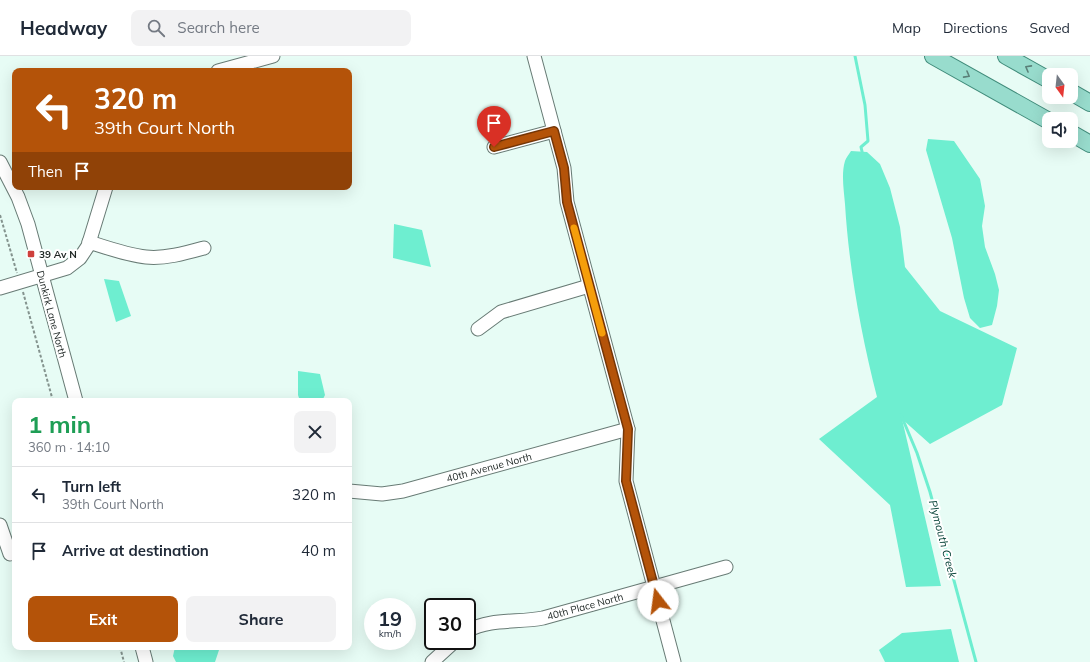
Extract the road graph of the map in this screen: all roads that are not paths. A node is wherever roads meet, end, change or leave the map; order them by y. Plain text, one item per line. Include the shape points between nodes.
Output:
1 (274, 56) edge
2 (534, 56) edge
3 (932, 56) edge
4 (1006, 56) edge
5 (229, 68) edge
6 (1042, 76) edge
7 (1078, 96) edge
8 (1090, 103) edge
9 (1042, 117) edge
10 (554, 131) junction
11 (1078, 137) edge
12 (1090, 144) edge
13 (494, 147) dead end
14 (0, 162) edge
15 (12, 185) edge
16 (14, 190) edge
17 (105, 190) edge
18 (89, 242) junction
19 (204, 248) dead end
20 (41, 274) junction
21 (590, 286) junction
22 (0, 288) edge
23 (478, 329) dead end
24 (75, 398) edge
25 (628, 429) junction
26 (352, 491) edge
27 (0, 525) edge
28 (10, 554) dead end
29 (726, 567) dead end
30 (654, 587) junction
31 (476, 628) edge
32 (143, 650) edge
33 (445, 650) edge
34 (146, 662) edge
35 (432, 662) edge
36 (674, 662) edge

1 - 5 street
2 - 10 street
3 -> 9 main road
6 -> 4 main road
7 - 8 main road
10 - 13 street
10 - 21 street via 564,168 567,202
11 - 12 main road
14 - 15 street, Dunkirk Lane North
16 - 20 street, Dunkirk Lane North via 26,217
17 - 18 street
18 - 19 street via 146,257 174,255
18 - 20 street via 74,263
20 - 22 street
20 - 24 street, Dunkirk Lane North
21 - 23 street via 501,312
21 - 25 street
25 - 26 street, 40th Avenue North via 403,491 382,494
25 - 30 street via 626,481
27 - 28 street
29 - 30 street, 40th Place North
30 - 31 street, 40th Place North via 543,618 500,621
30 - 36 street
32 - 34 street
33 - 35 street

